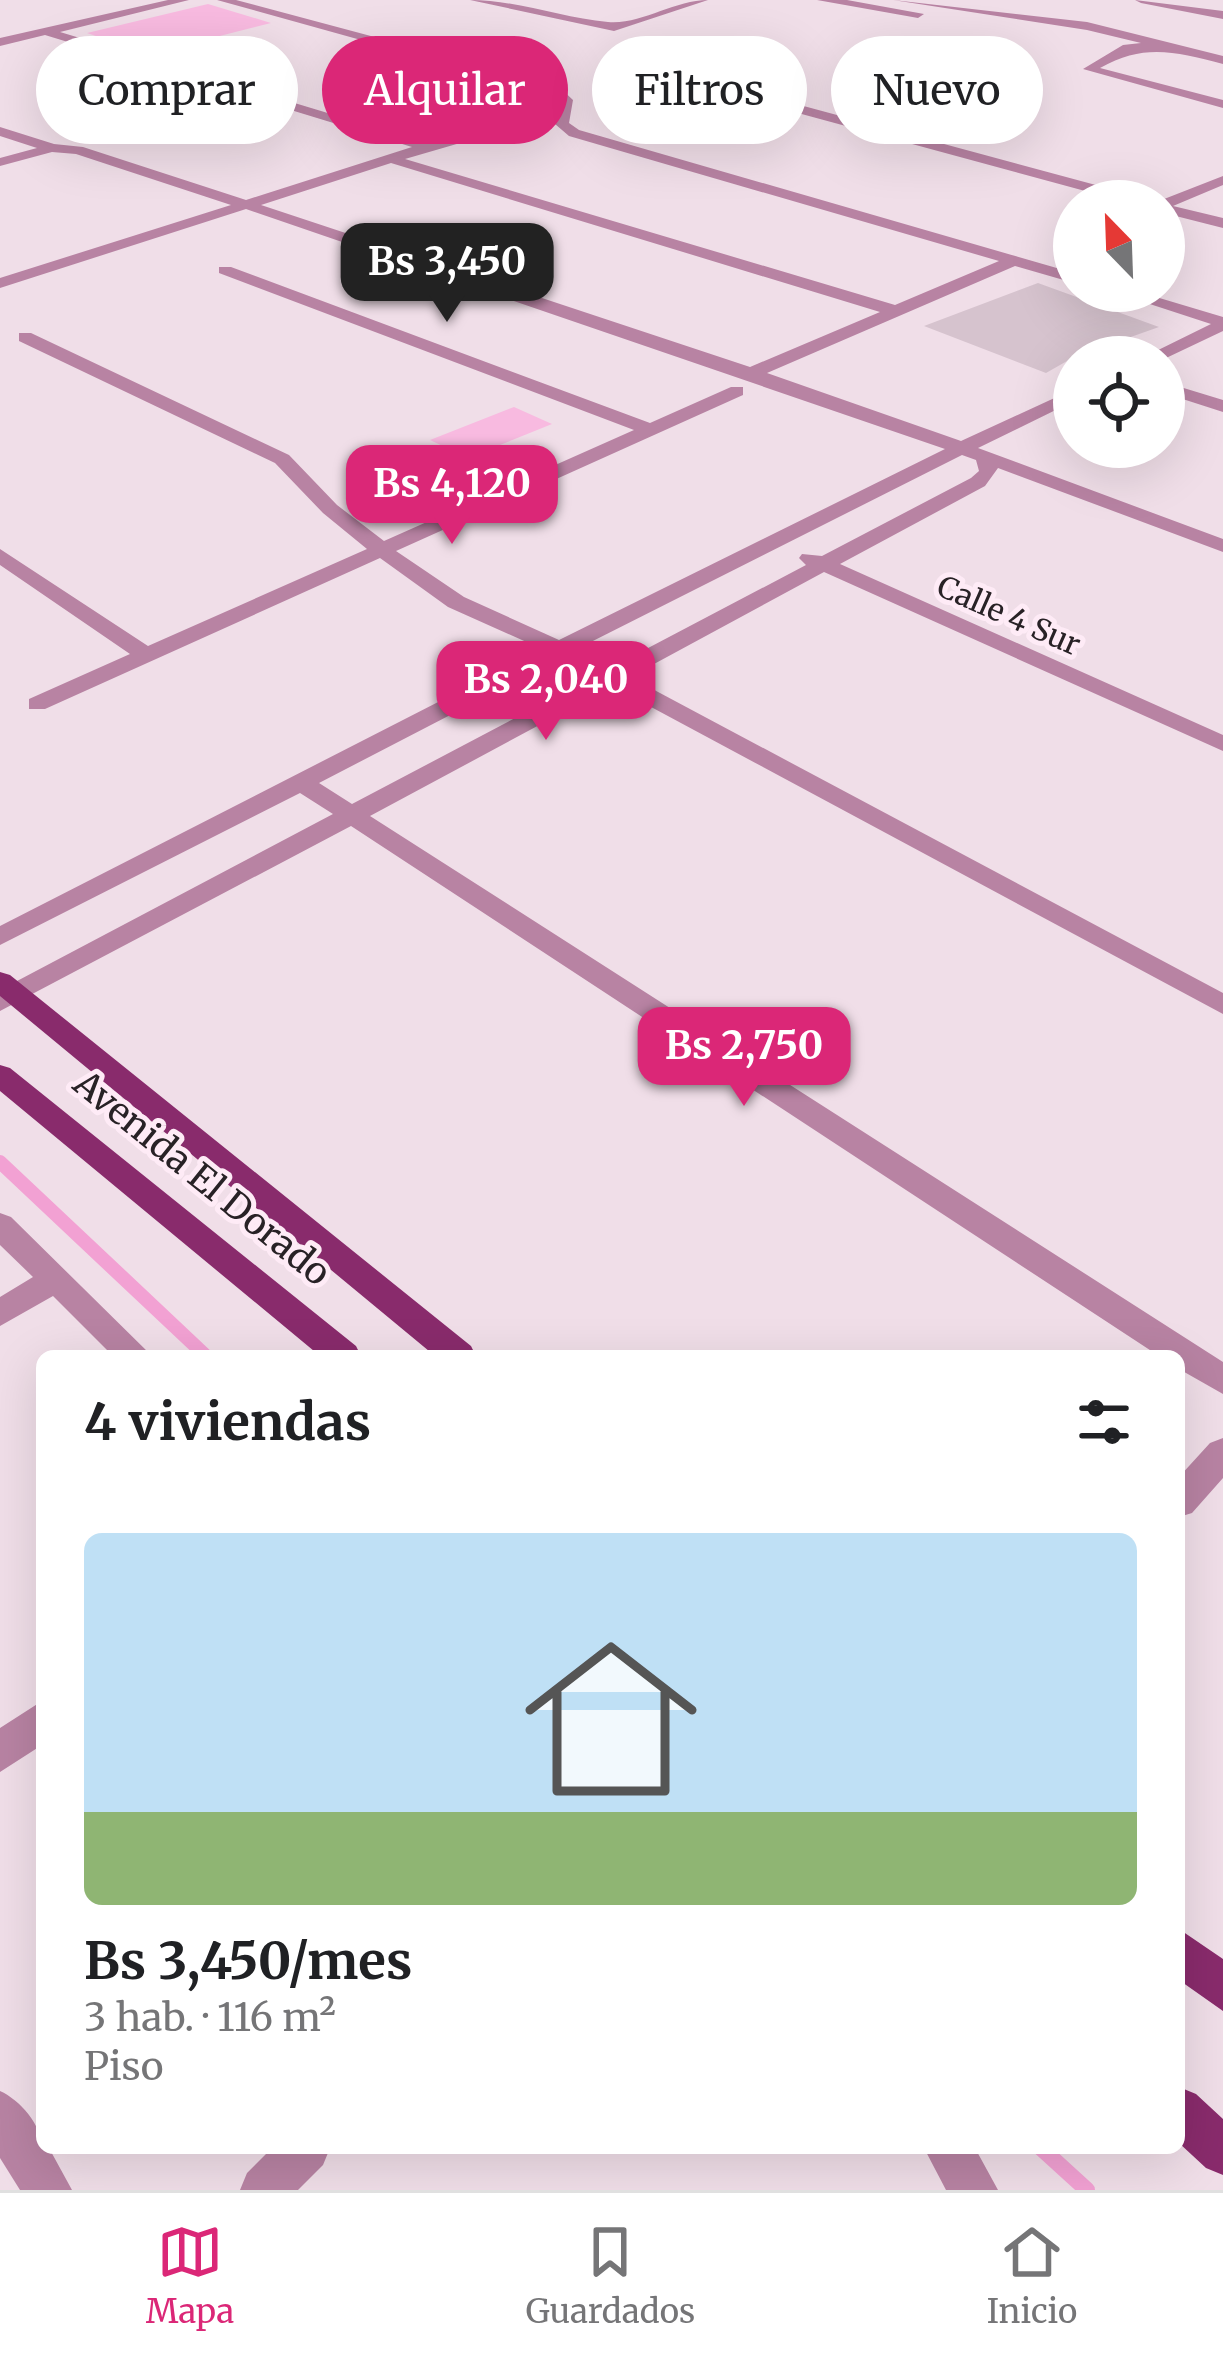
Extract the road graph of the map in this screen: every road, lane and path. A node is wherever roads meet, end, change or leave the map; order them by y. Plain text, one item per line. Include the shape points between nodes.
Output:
1 (183, 0) edge
2 (223, 0) edge
3 (476, 0) edge
4 (702, 0) edge
5 (824, 0) edge
6 (899, 0) edge
7 (1031, 0) edge
8 (1142, 0) edge
9 (857, 2) edge
10 (1006, 14) junction
11 (1223, 16) edge
12 (47, 32) junction
13 (358, 36) edge
14 (0, 42) edge
15 (1137, 46) junction
16 (1171, 48) junction
17 (1223, 60) edge
18 (1223, 104) edge
19 (807, 111) edge
20 (568, 128) edge
21 (0, 131) edge
22 (438, 144) edge
23 (427, 147) junction
24 (52, 148) junction
25 (395, 160) junction
26 (0, 162) edge
27 (1061, 180) edge
28 (1223, 180) edge
29 (1185, 197) edge
30 (248, 205) junction
31 (1185, 212) edge
32 (1223, 223) edge
33 (1015, 260) junction
34 (225, 269) dead end
35 (1053, 272) edge
36 (0, 283) edge
37 (896, 311) junction
38 (1185, 312) edge
39 (1223, 324) edge
40 (25, 337) dead end
41 (1185, 342) edge
42 (752, 373) junction
43 (1185, 388) edge
44 (737, 391) dead end
45 (1223, 391) edge
46 (1185, 393) edge
47 (1053, 405) edge
48 (1223, 406) edge
49 (651, 430) junction
50 (972, 449) junction
51 (771, 540) junction
52 (1223, 546) edge
53 (380, 553) junction
54 (0, 555) edge
55 (821, 564) junction
56 (561, 649) junction
57 (147, 656) junction
58 (606, 676) junction
59 (37, 704) dead end
60 (1223, 745) edge
61 (302, 783) junction
62 (350, 816) junction
63 (0, 937) edge
64 (5, 992) edge
65 (1223, 1005) edge
66 (0, 1075) edge
67 (0, 1225) edge
68 (53, 1280) junction
69 (0, 1313) edge
70 (129, 1350) edge
71 (337, 1350) edge
72 (452, 1350) edge
73 (1177, 1350) edge
74 (1185, 1355) edge
75 (1223, 1380) edge
76 (1223, 1453) edge
77 (1185, 1495) edge
78 (36, 1725) edge
79 (0, 1753) edge
80 (1185, 1957) edge
81 (1223, 1988) edge
82 (0, 2115) edge
83 (1185, 2116) edge
84 (1223, 2151) edge
85 (300, 2154) edge
86 (952, 2154) edge
87 (48, 2190) edge
88 (264, 2190) edge
89 (974, 2190) edge

1 - 12 street
2 - 13 street
3 - 4 street via 614,27
5 - 9 street
6 - 10 street
7 - 10 street
8 - 11 street
9 - 15 street
10 - 16 street
12 - 14 street
12 - 23 street
15 - 16 street
15 - 18 street via 1089,69
16 - 17 street
19 - 27 street
20 - 33 street
21 - 24 street
22 - 23 street
23 - 25 street
24 - 26 street
24 - 30 street
25 - 30 street
25 - 37 street
28 - 29 street
30 - 36 street
30 - 42 street
31 - 32 street
33 - 35 street
33 - 37 street
34 - 49 street
37 - 42 street
38 - 39 street
39 - 41 street
40 - 53 street via 282,459
42 - 50 street
43 - 45 street
44 - 49 street
46 - 48 street
47 - 50 street
49 - 53 street
50 - 51 street
50 - 52 street
50 - 55 street via 989,472 978,482
51 - 55 street, Calle 4 Sur
51 - 56 street
53 - 56 street via 456,602
53 - 57 street
54 - 57 street
55 - 58 street
55 - 60 street, Calle 4 Sur
56 - 58 street
56 - 61 street
57 - 59 street
58 - 62 street
58 - 65 street
61 - 62 street
61 - 63 street
62 - 64 street
62 - 73 street
64 - 72 main road, Avenida El Dorado
66 - 71 main road, Avenida El Dorado
67 - 68 street
68 - 69 street
68 - 70 street
74 - 75 street
76 - 77 street
78 - 79 street
80 - 81 main road
82 - 87 street
83 - 84 main road
85 - 88 street
86 - 89 street

